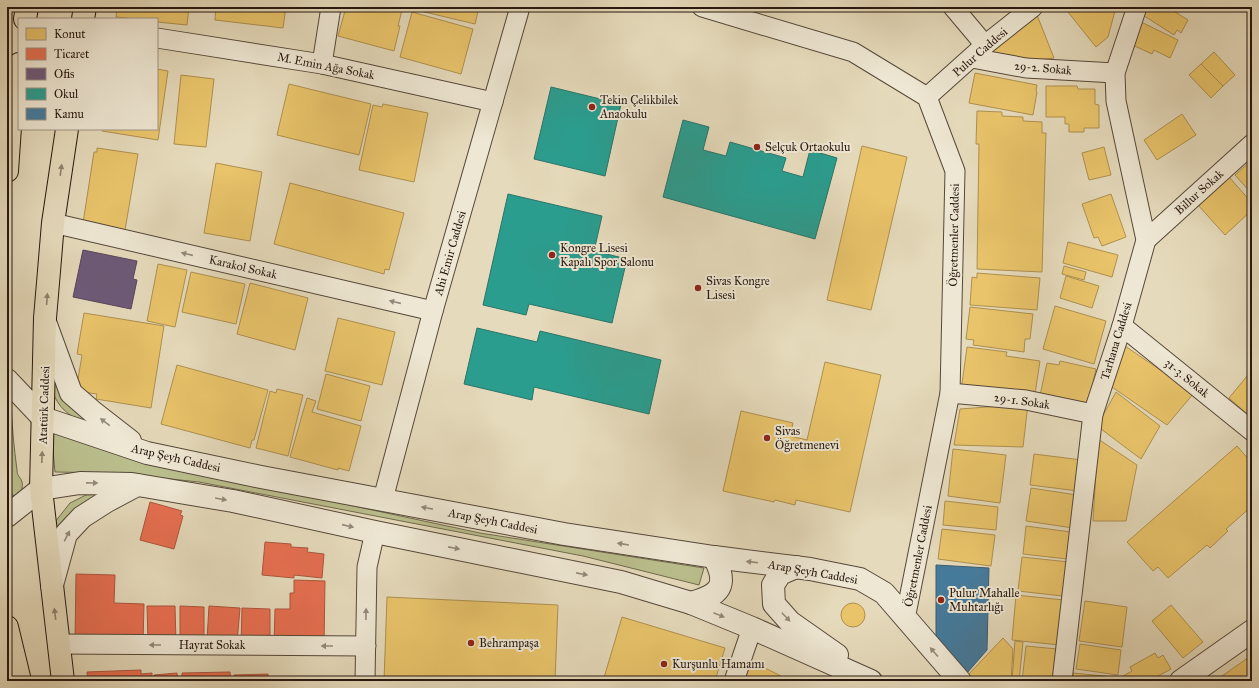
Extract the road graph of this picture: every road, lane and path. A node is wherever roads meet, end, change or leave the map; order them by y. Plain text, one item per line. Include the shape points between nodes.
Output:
1 (27, 7) edge
2 (84, 7) edge
3 (331, 7) edge
4 (520, 7) edge
5 (702, 7) edge
6 (953, 7) edge
7 (1033, 7) edge
8 (1138, 7) edge
9 (25, 18) edge
10 (83, 18) edge
11 (158, 38) edge
12 (979, 52) junction
13 (322, 64) junction
14 (18, 70) edge
15 (1115, 73) junction
16 (927, 97) junction
17 (493, 102) junction
18 (67, 130) edge
19 (8, 135) edge
20 (1252, 144) edge
21 (7, 171) edge
22 (53, 223) junction
23 (1146, 240) junction
24 (433, 311) junction
25 (46, 322) junction
26 (1122, 326) junction
27 (7, 380) edge
28 (950, 393) junction
29 (1093, 414) junction
30 (43, 418) junction
31 (1252, 431) edge
32 (147, 453) junction
33 (137, 484) junction
34 (41, 489) junction
35 (383, 499) junction
36 (7, 516) edge
37 (375, 532) junction
38 (714, 558) junction
39 (796, 567) junction
40 (51, 586) junction
41 (690, 603) junction
42 (905, 619) junction
43 (7, 627) edge
44 (752, 628) junction
45 (1252, 631) edge
46 (58, 644) junction
47 (366, 646) junction
48 (20, 681) edge
49 (63, 681) edge
50 (365, 681) edge
51 (734, 681) edge
52 (871, 681) edge
53 (874, 681) edge
54 (960, 681) edge
55 (1062, 681) edge
56 (1181, 681) edge

1 - 9 main road
2 - 10 main road
3 - 13 street
4 - 17 street, Ahi Emir Caddesi
5 - 16 street via 853,52
6 - 12 street
7 - 12 street, Pulur Caddesi
8 - 15 street, Tarhana Caddesi
11 - 13 street, M. Emin Ağa Sokak
12 - 15 street, 29-2. Sokak via 1026,68
12 - 16 street, Pulur Caddesi
13 - 17 street, M. Emin Ağa Sokak
14 - 19 main road
15 - 23 street, Tarhana Caddesi via 1116,101
16 - 28 street, Öğretmenler Caddesi via 955,171
17 - 24 street, Ahi Emir Caddesi
22 -> 18 main road, Atatürk Caddesi
19 - 21 main road
20 - 23 street, Billur Sokak
24 -> 22 street, Karakol Sokak
25 -> 22 main road, Atatürk Caddesi
23 - 26 street, Tarhana Caddesi
24 - 35 street, Ahi Emir Caddesi
25 - 30 main road, Atatürk Caddesi
32 -> 25 street via 71,393
26 - 29 street, Tarhana Caddesi
26 - 31 street, 31-3. Sokak
27 - 30 street, Arap Şeyh Caddesi
28 - 29 street, 29-1. Sokak via 1026,400
28 - 42 street, Öğretmenler Caddesi
29 - 55 street, Tarhana Caddesi
30 - 32 street, Arap Şeyh Caddesi
34 -> 30 main road, Atatürk Caddesi
32 - 35 street, Arap Şeyh Caddesi
34 -> 33 street via 80,483
33 -> 37 street via 233,500
40 -> 33 street via 66,534 82,516
34 - 36 street
34 - 40 main road, Atatürk Caddesi
38 -> 35 street, Arap Şeyh Caddesi via 564,534
37 -> 41 street via 621,582
47 -> 37 street via 367,567
39 -> 38 street, Arap Şeyh Caddesi
38 - 41 street via 720,569 722,584 717,592
39 - 42 street, Arap Şeyh Caddesi via 860,579 884,593
39 -> 53 street via 780,574 773,585 774,604 790,622
46 -> 40 main road, Atatürk Caddesi
41 -> 44 street
54 -> 42 street, Arap Şeyh Caddesi
43 - 48 main road
44 - 51 street
44 - 52 street
45 - 56 street
47 -> 46 street, Hayrat Sokak
46 - 49 main road, Atatürk Caddesi
47 - 50 street

